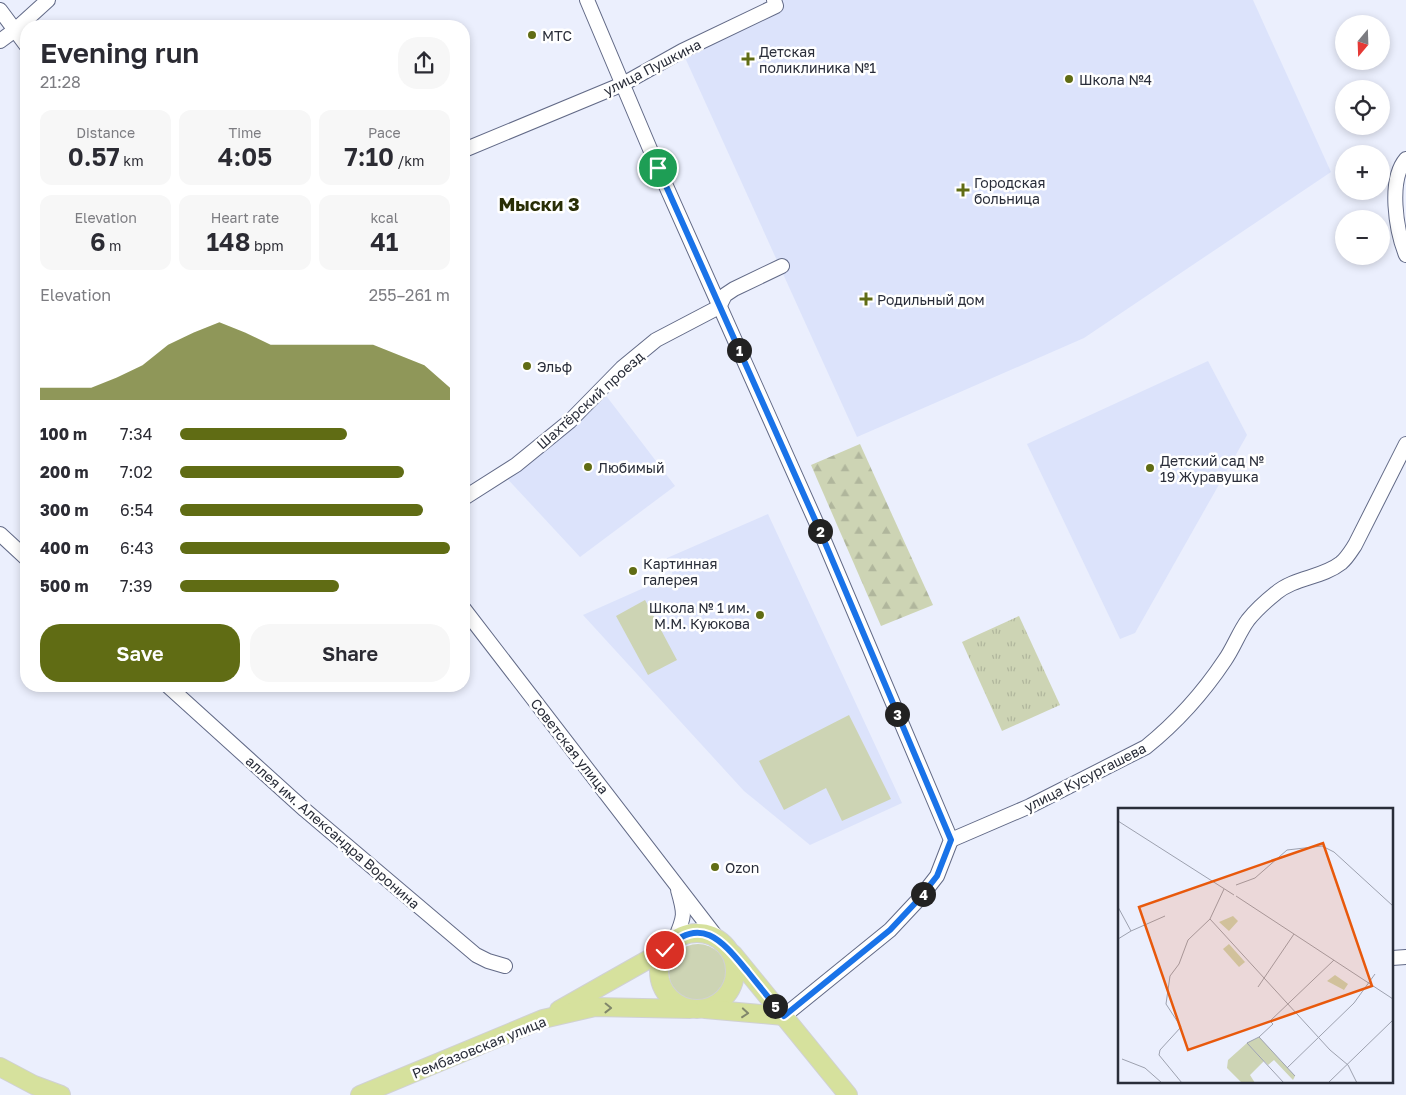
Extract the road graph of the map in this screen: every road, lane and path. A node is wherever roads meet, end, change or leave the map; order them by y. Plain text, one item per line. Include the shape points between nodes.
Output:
1 (48, 0) edge
2 (587, 0) edge
3 (774, 0) edge
4 (0, 10) edge
5 (27, 20) edge
6 (20, 26) edge
7 (16, 30) junction
8 (20, 36) edge
9 (0, 41) edge
10 (623, 84) junction
11 (470, 148) edge
12 (1406, 159) edge
13 (1406, 254) edge
14 (782, 266) dead end
15 (719, 307) junction
16 (1406, 444) edge
17 (470, 494) edge
18 (0, 534) edge
19 (20, 552) edge
20 (470, 618) edge
21 (175, 692) edge
22 (951, 840) junction
23 (676, 882) junction
24 (724, 944) junction
25 (670, 945) junction
26 (505, 966) dead end
27 (697, 1009) junction
28 (784, 1016) junction
29 (543, 1020) junction
30 (0, 1067) edge
31 (60, 1095) edge
32 (360, 1095) edge
33 (848, 1095) edge

1 - 5 street
2 - 10 street
3 - 10 street, улица Пушкина via 776,6 682,51
4 - 7 street
6 - 7 street
7 - 8 street
7 - 9 street
10 - 11 street, улица Пушкина
10 - 15 street
12 - 13 street via 1399,170 1396,192 1398,226
14 - 15 street via 734,289 725,295
15 - 17 street, Шахтёрский проезд via 656,340 523,460
15 - 22 street via 820,531
16 - 22 street, улица Кусургашева via 1348,556 1326,571 1293,582 1277,592 1248,620 1200,693 1160,736 1146,747 1030,806
18 - 19 street
20 - 23 street, Советская улица
21 - 26 street, аллея им. Александра Воронина via 305,810 476,955
22 - 28 street via 937,876 914,905 890,930
23 - 24 street, Советская улица
23 - 25 street via 684,910 682,924
24 - 25 main road via 704,933 689,933
24 - 27 main road via 735,963 735,978 730,992 719,1003
24 - 28 main road
25 - 27 main road via 659,964 659,979 665,993 676,1004
25 - 29 main road
27 -> 28 main road, Рембазовская улица
29 -> 27 main road, Рембазовская улица via 595,1007
28 - 33 main road
29 - 32 main road, Рембазовская улица
30 - 31 main road

